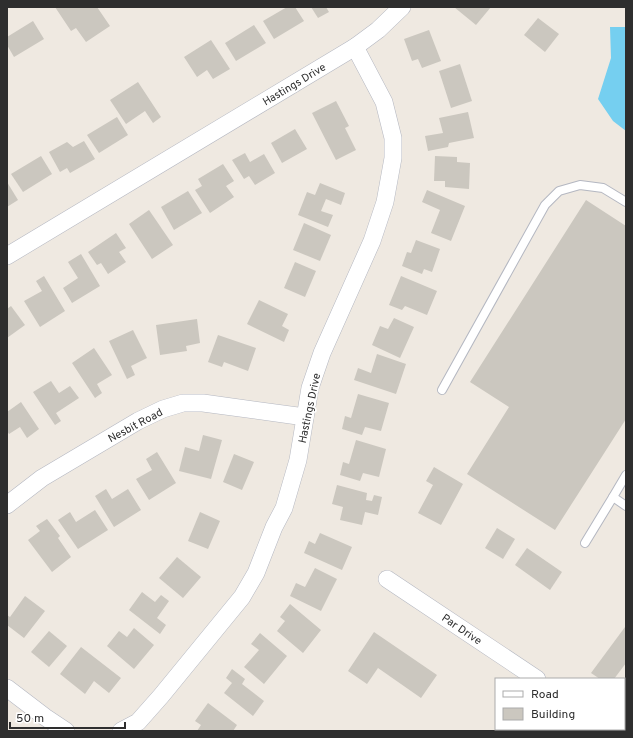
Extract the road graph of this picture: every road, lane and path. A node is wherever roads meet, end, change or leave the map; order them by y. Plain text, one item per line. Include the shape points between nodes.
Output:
1 (402, 7) edge
2 (355, 48) junction
3 (626, 202) edge
4 (7, 256) edge
5 (442, 390) dead end
6 (304, 417) junction
7 (626, 475) edge
8 (613, 497) junction
9 (7, 505) edge
10 (626, 506) edge
11 (586, 543) dead end
12 (387, 579) dead end
13 (535, 678) edge
14 (7, 688) edge
15 (66, 731) edge
16 (121, 731) edge

1 - 2 street, Hastings Drive
2 - 4 street, Hastings Drive
2 - 6 street, Hastings Drive via 384,102 393,138 393,158 385,202 372,241 322,353 310,388
3 - 5 lane via 603,188 580,185 559,191 545,205
6 - 9 street, Nesbit Road via 203,403 176,405 132,425 42,478
6 - 16 street, Hastings Drive via 298,460 284,508 256,573 242,597 161,696 138,722
7 - 8 lane
8 - 10 lane
8 - 11 lane
12 - 13 street, Par Drive
14 - 15 street

